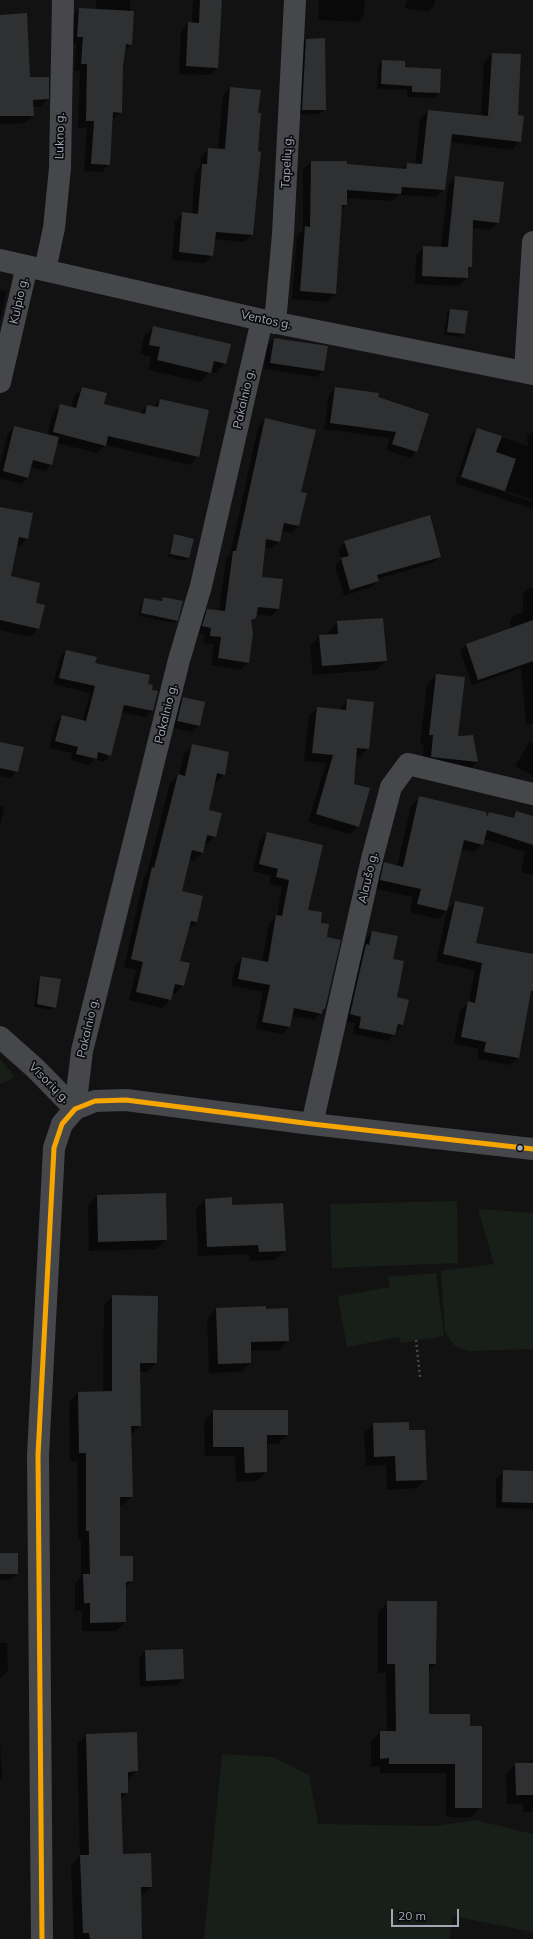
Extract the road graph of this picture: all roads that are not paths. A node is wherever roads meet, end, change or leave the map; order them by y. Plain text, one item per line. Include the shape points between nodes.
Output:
1 (63, 0) edge
2 (295, 0) edge
3 (533, 242) edge
4 (0, 260) edge
5 (36, 268) junction
6 (268, 321) junction
7 (529, 372) edge
8 (0, 382) edge
9 (533, 794) edge
10 (0, 1037) edge
11 (75, 1108) junction
12 (312, 1124) junction
13 (533, 1149) edge
14 (42, 1939) edge

1 - 5 street, Lukno g. via 60,168 54,228
2 - 6 street, Tapelių g. via 283,234
3 - 7 street
4 - 5 street, Ventos g.
5 - 6 street, Ventos g.
5 - 8 street, Kulpio g.
6 - 7 street, Ventos g.
6 - 11 street, Pakalnio g. via 201,586 179,660 82,1052
9 - 12 street, Alaušo g. via 408,764 391,787 372,859
10 - 11 street, Visorių g.
11 - 12 street, Visorių g. via 96,1102 126,1100
11 - 14 street via 62,1124 54,1148 38,1455
12 - 13 street, Visorių g.

